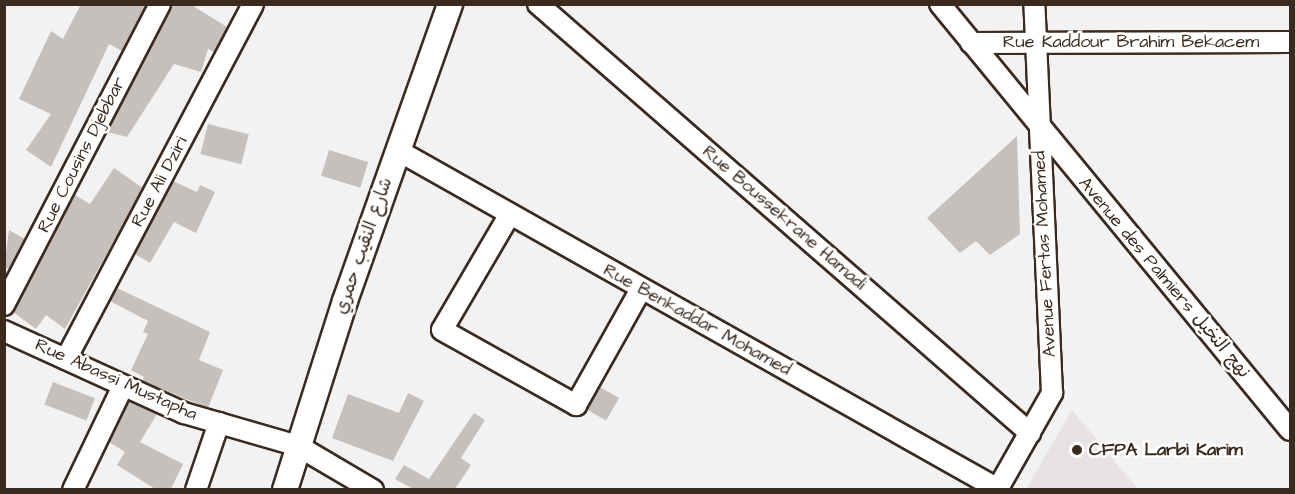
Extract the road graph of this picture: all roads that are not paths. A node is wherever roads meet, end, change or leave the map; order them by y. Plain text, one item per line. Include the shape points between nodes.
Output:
1 (160, 4) edge
2 (253, 4) edge
3 (450, 4) edge
4 (538, 4) edge
5 (940, 4) edge
6 (1034, 4) edge
7 (1290, 42) edge
8 (971, 43) junction
9 (1035, 43) junction
10 (1037, 126) junction
11 (397, 150) junction
12 (510, 214) junction
13 (641, 289) junction
14 (4, 305) edge
15 (4, 331) edge
16 (66, 359) junction
17 (123, 386) junction
18 (219, 423) junction
19 (1290, 430) edge
20 (1030, 433) junction
21 (298, 446) junction
22 (73, 489) edge
23 (195, 489) edge
24 (285, 489) edge
25 (373, 489) edge
26 (998, 489) edge

1 - 14 street, Rue Cousins Djebbar
2 - 16 street, Rue Ali Dziri
3 - 11 main road, شارع النقيب حمري
4 - 20 street, Rue Boussekrane Hamadi
5 - 8 street, Avenue des Palmiers نهج النخيل
6 - 9 street, Avenue Fertas Mohamed
7 - 9 street, Rue Kaddour Brahim Bekacem
8 - 9 street, Rue Kaddour Brahim Bekacem
8 - 10 street, Avenue des Palmiers نهج النخيل
9 - 10 street, Avenue Fertas Mohamed
10 - 19 street, Avenue des Palmiers نهج النخيل
10 - 20 street, Avenue Fertas Mohamed via 1052,393
11 - 12 street, Rue Benkaddar Mohamed
11 - 21 main road, شارع النقيب حمري
12 - 13 street, Rue Benkaddar Mohamed
12 - 13 street via 442,330 576,405
13 - 26 street, Rue Benkaddar Mohamed
15 - 16 street, Rue Abassi Mustapha
16 - 17 street, Rue Abassi Mustapha
17 - 18 street, Rue Abassi Mustapha
17 - 22 street
18 - 21 street, Rue Abassi Mustapha
18 - 23 street
20 - 26 street, Avenue Fertas Mohamed
21 - 24 main road, شارع النقيب حمري
21 - 25 street, Rue Abassi Mustapha

